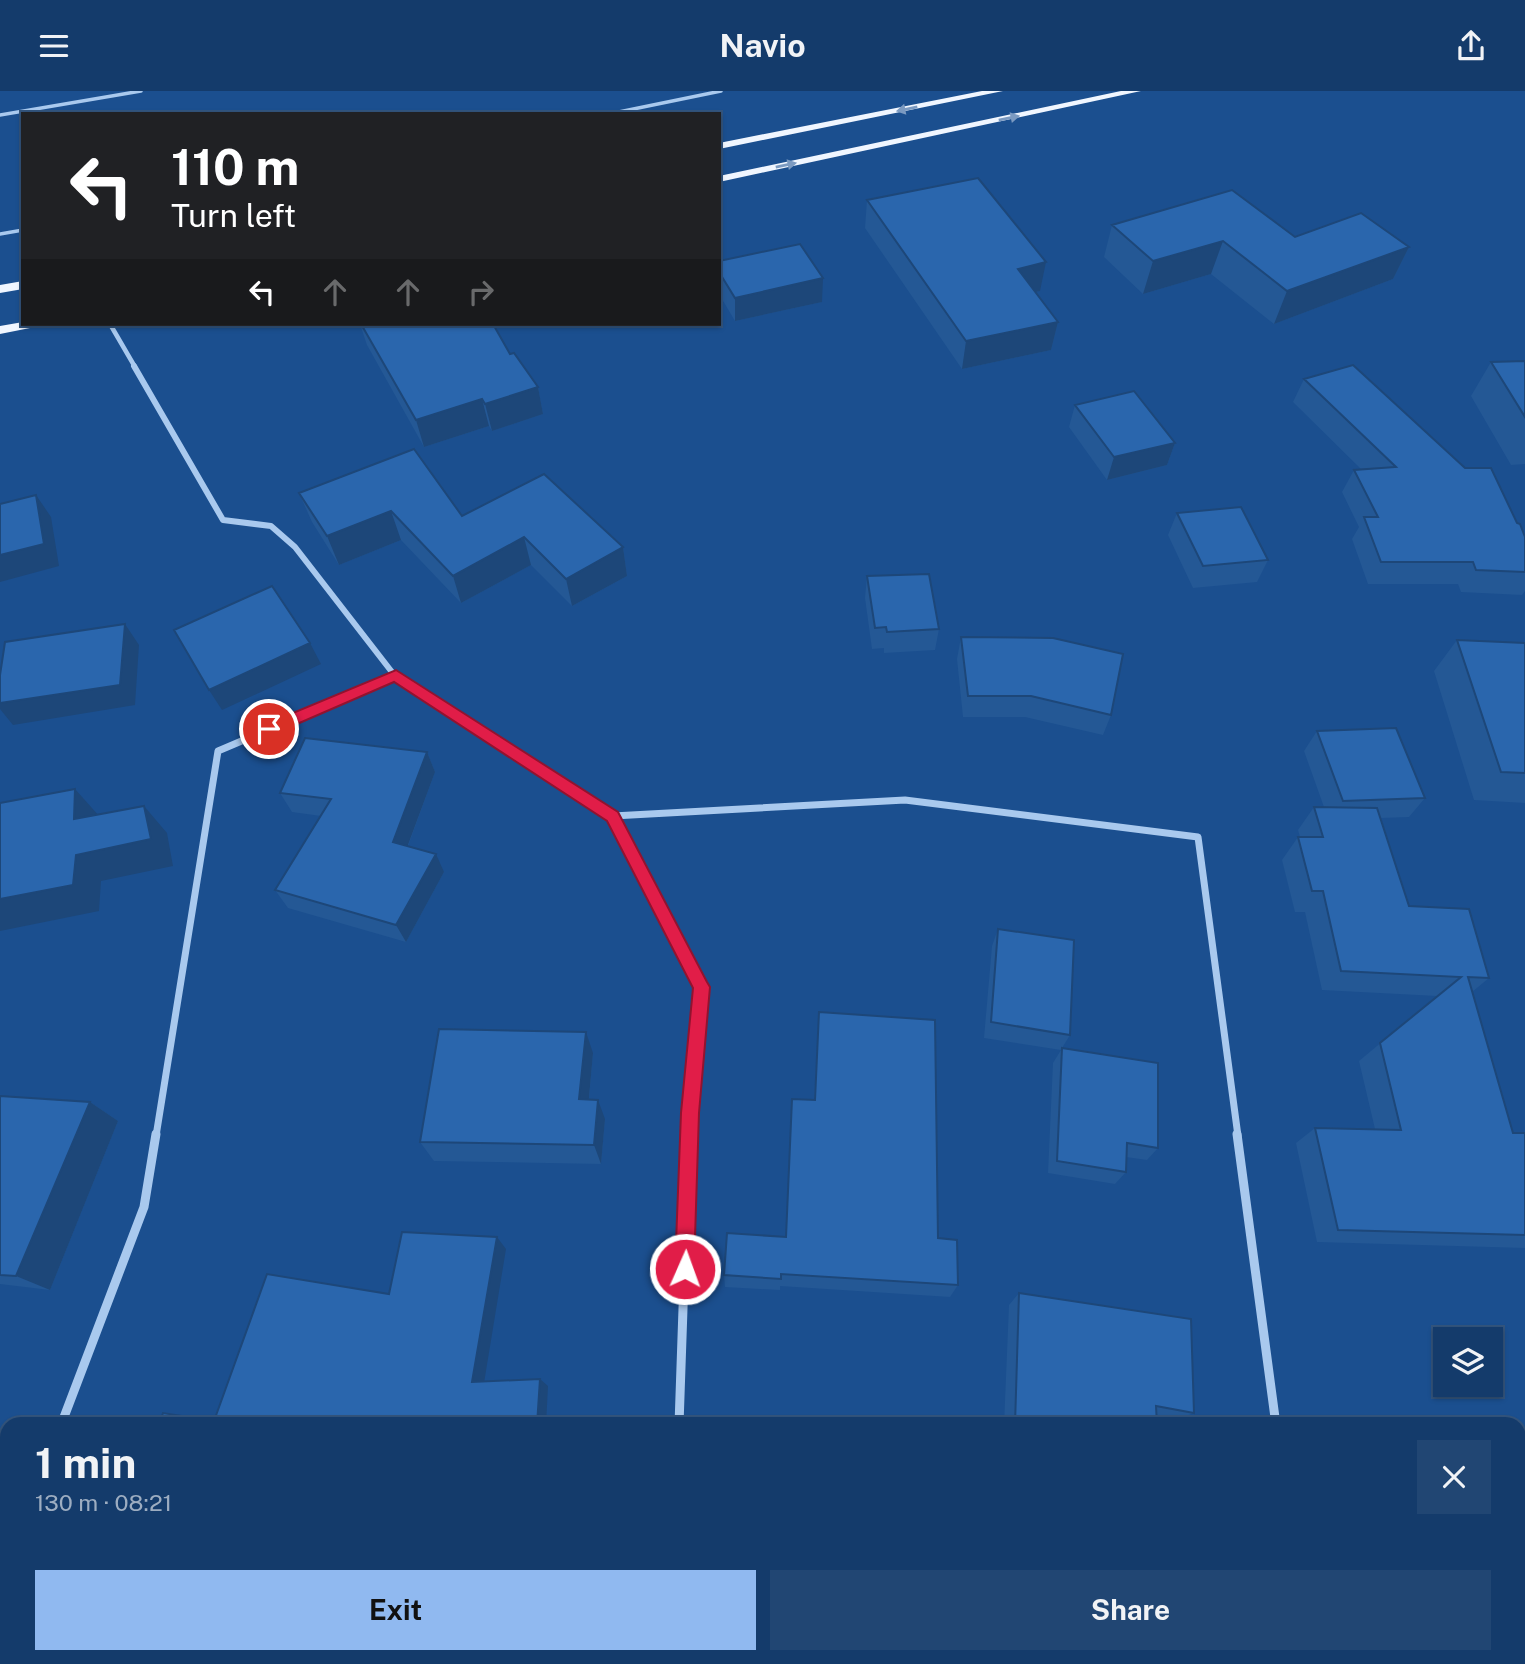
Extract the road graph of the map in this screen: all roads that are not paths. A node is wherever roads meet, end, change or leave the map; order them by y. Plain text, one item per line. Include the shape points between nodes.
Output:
1 (141, 91) edge
2 (721, 91) edge
3 (998, 91) edge
4 (1136, 91) edge
5 (985, 92) edge
6 (619, 112) edge
7 (0, 115) edge
8 (721, 146) edge
9 (721, 179) edge
10 (21, 230) edge
11 (0, 234) edge
12 (21, 285) edge
13 (0, 289) edge
14 (21, 326) edge
15 (111, 326) edge
16 (0, 330) edge
17 (396, 675) junction
18 (612, 816) junction
19 (64, 1417) edge
20 (679, 1417) edge
21 (1275, 1417) edge

1 - 7 lane
2 - 6 lane
3 - 5 main road
9 -> 4 main road
5 -> 8 main road
10 - 11 lane
12 - 13 main road
14 - 16 main road
15 - 17 street via 223,520 271,526 295,547
17 - 18 street
17 - 19 street via 218,751 144,1207
18 - 20 street via 701,987 690,1113
18 - 21 street via 905,800 1198,837

